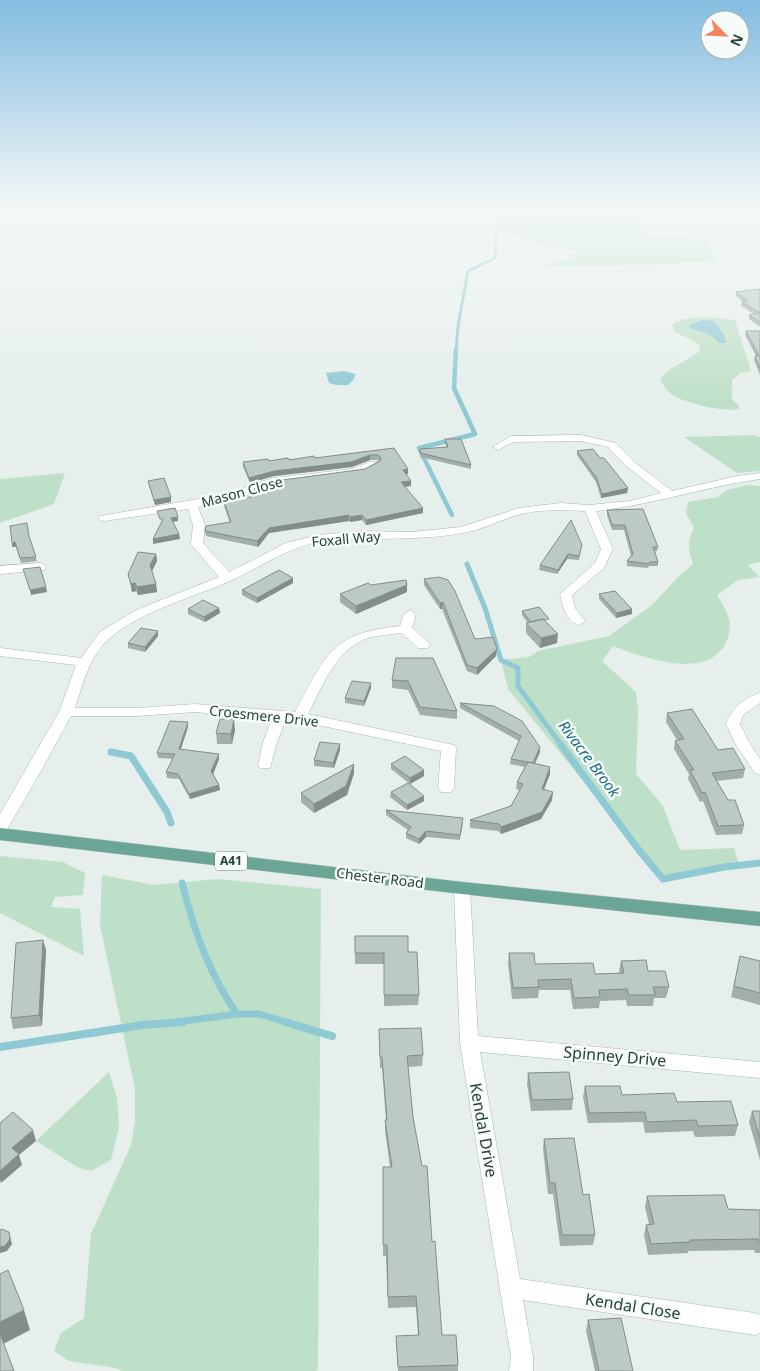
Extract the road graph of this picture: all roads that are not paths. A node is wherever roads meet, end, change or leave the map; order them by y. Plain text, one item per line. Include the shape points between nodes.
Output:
1 (498, 447) dead end
2 (374, 464) edge
3 (352, 472) junction
4 (370, 476) edge
5 (760, 476) edge
6 (670, 496) junction
7 (192, 505) junction
8 (589, 508) junction
9 (104, 518) dead end
10 (40, 567) edge
11 (0, 570) edge
12 (227, 578) junction
13 (410, 614) dead end
14 (579, 621) dead end
15 (405, 629) junction
16 (423, 645) dead end
17 (0, 652) edge
18 (84, 662) junction
19 (760, 697) edge
20 (66, 712) junction
21 (281, 715) junction
22 (299, 717) junction
23 (265, 765) dead end
24 (760, 770) edge
25 (446, 788) dead end
26 (0, 827) edge
27 (0, 834) edge
28 (462, 888) junction
29 (760, 919) edge
30 (469, 1043) junction
31 (760, 1070) edge
32 (511, 1288) junction
33 (755, 1324) dead end
34 (521, 1371) edge

1 - 6 street via 511,439 581,438 612,445
2 - 3 street, Mason Close
3 - 4 street, Mason Close
3 - 7 street, Mason Close via 274,481 236,496
5 - 6 street, Foxall Way
6 - 8 street, Foxall Way
7 - 9 street, Mason Close
7 - 12 street, Mason Close via 199,524 197,544
8 - 12 street, Foxall Way via 561,506 519,511 463,530 412,536 360,535 318,539 290,546
8 - 14 street via 607,549 600,565 566,594 569,608
10 - 11 street
12 - 18 street, Foxall Way via 141,613 105,635
13 - 15 street
15 - 16 street
15 - 22 street via 356,638 335,654
17 - 18 street
18 - 20 street, Foxall Way
19 - 24 street via 737,713 733,724
20 - 21 street, Croesmere Drive via 195,708
20 - 26 street, Foxall Way
21 - 22 street, Croesmere Drive
21 - 23 street
22 - 25 street, Croesmere Drive via 449,748
27 - 28 main road, Chester Road / A41
28 - 29 main road, Chester Road / A41
28 - 30 street, Kendal Drive
30 - 31 street, Spinney Drive
30 - 32 street, Kendal Drive
32 - 33 street, Kendal Close
32 - 34 street, Kendal Drive via 522,1358

